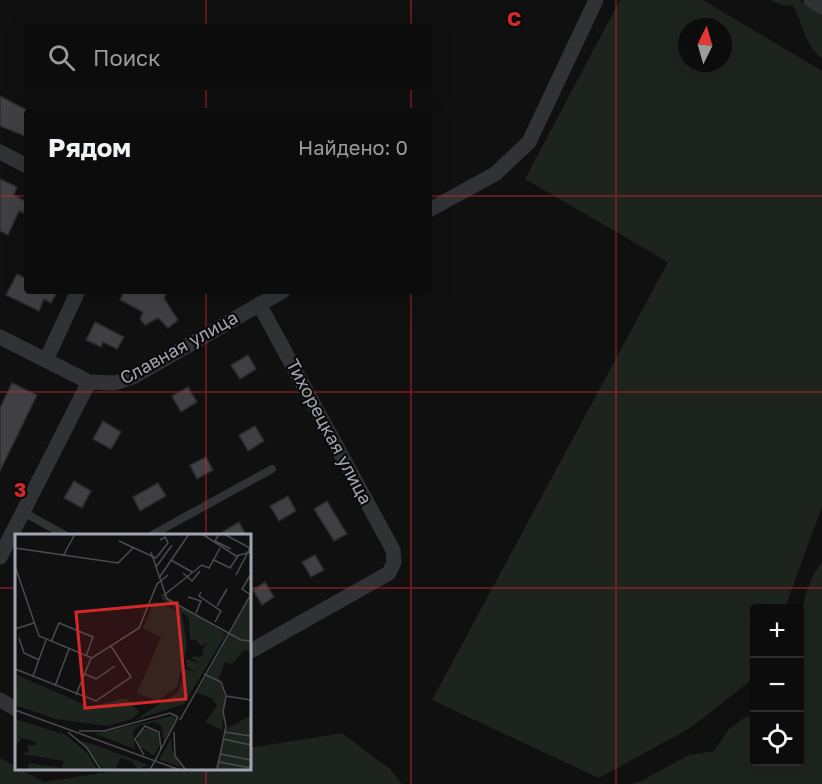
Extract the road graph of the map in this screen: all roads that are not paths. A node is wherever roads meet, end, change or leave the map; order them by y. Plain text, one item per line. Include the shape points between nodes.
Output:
1 (596, 0) edge
2 (811, 0) edge
3 (822, 7) edge
4 (0, 152) edge
5 (24, 164) edge
6 (432, 208) edge
7 (77, 294) edge
8 (277, 294) edge
9 (259, 304) junction
10 (0, 337) edge
11 (46, 360) junction
12 (89, 382) junction
13 (272, 469) dead end
14 (23, 512) junction
15 (63, 534) edge
16 (154, 534) edge
17 (0, 557) edge
18 (250, 651) edge
19 (0, 700) edge
20 (15, 708) edge

1 - 6 street via 529,142 495,174
2 - 3 street
4 - 5 street
7 - 11 street
8 - 9 street, Славная улица
9 - 12 street, Славная улица via 133,377 115,383
9 - 18 street, Тихорецкая улица via 393,550 394,562 389,573
10 - 11 street, Славная улица
11 - 12 street, Славная улица
12 - 14 street
13 - 16 lane
14 - 15 lane
14 - 17 street
19 - 20 street

